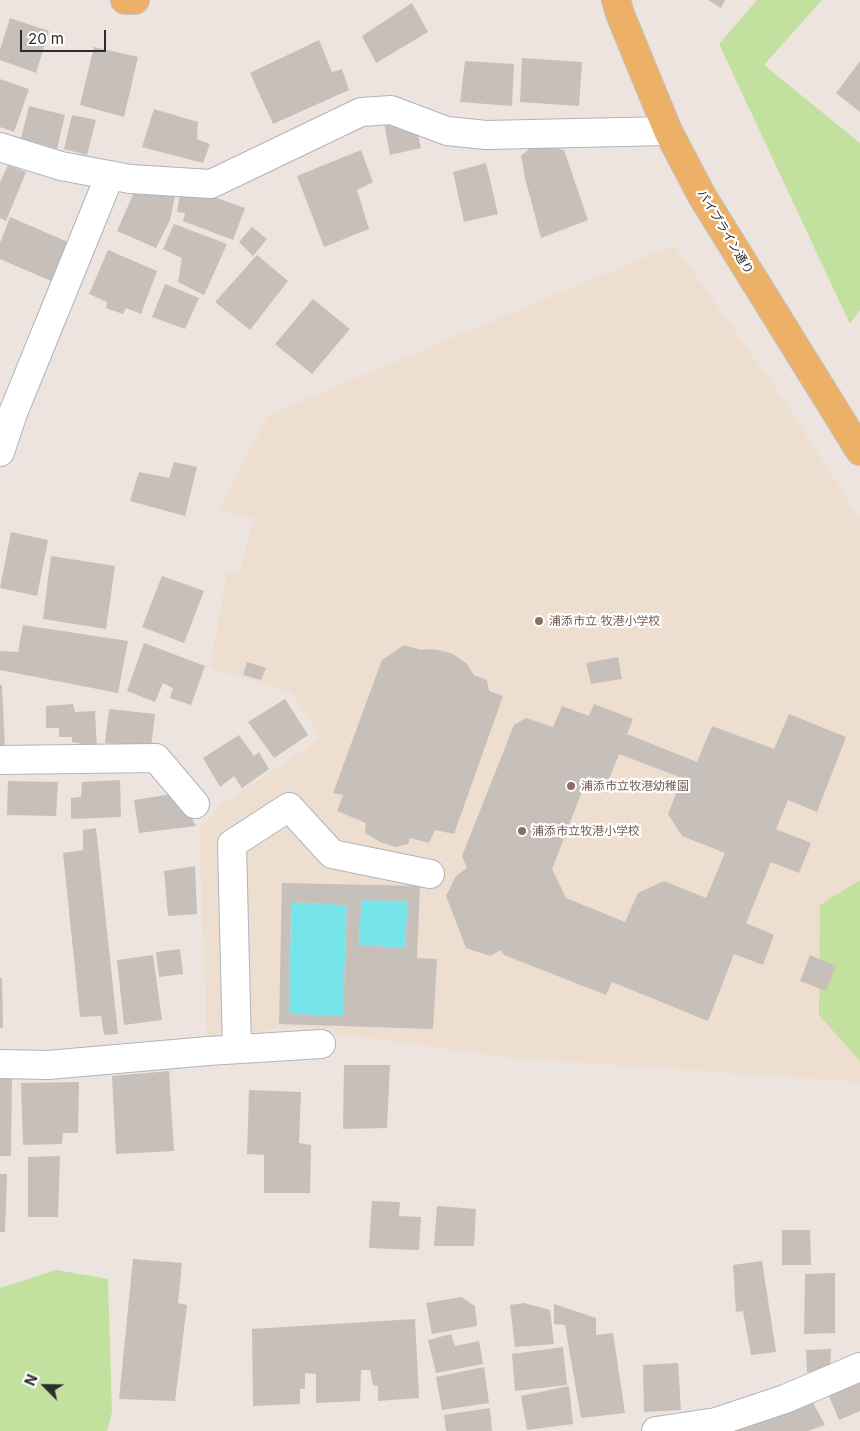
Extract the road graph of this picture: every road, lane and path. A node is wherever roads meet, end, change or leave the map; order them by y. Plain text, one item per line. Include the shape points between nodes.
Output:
1 (125, 0) edge
2 (135, 0) edge
3 (616, 0) edge
4 (668, 131) junction
5 (0, 147) edge
6 (110, 175) junction
7 (7, 412) edge
8 (860, 451) edge
9 (0, 452) edge
10 (0, 760) edge
11 (195, 804) dead end
12 (430, 874) dead end
13 (321, 1044) dead end
14 (237, 1050) junction
15 (0, 1064) edge
16 (860, 1367) edge
17 (656, 1431) edge

1 - 2 main road
3 - 4 main road, パイプライン通り
4 - 6 street via 486,135 447,131 391,110 361,112 211,184
4 - 8 main road, パイプライン通り via 702,196
5 - 6 street via 61,166
6 - 7 street
7 - 9 street
10 - 11 street via 156,758
12 - 14 street via 332,854 289,807 232,844
13 - 14 street
14 - 15 street via 48,1065
16 - 17 street via 785,1399 716,1422

